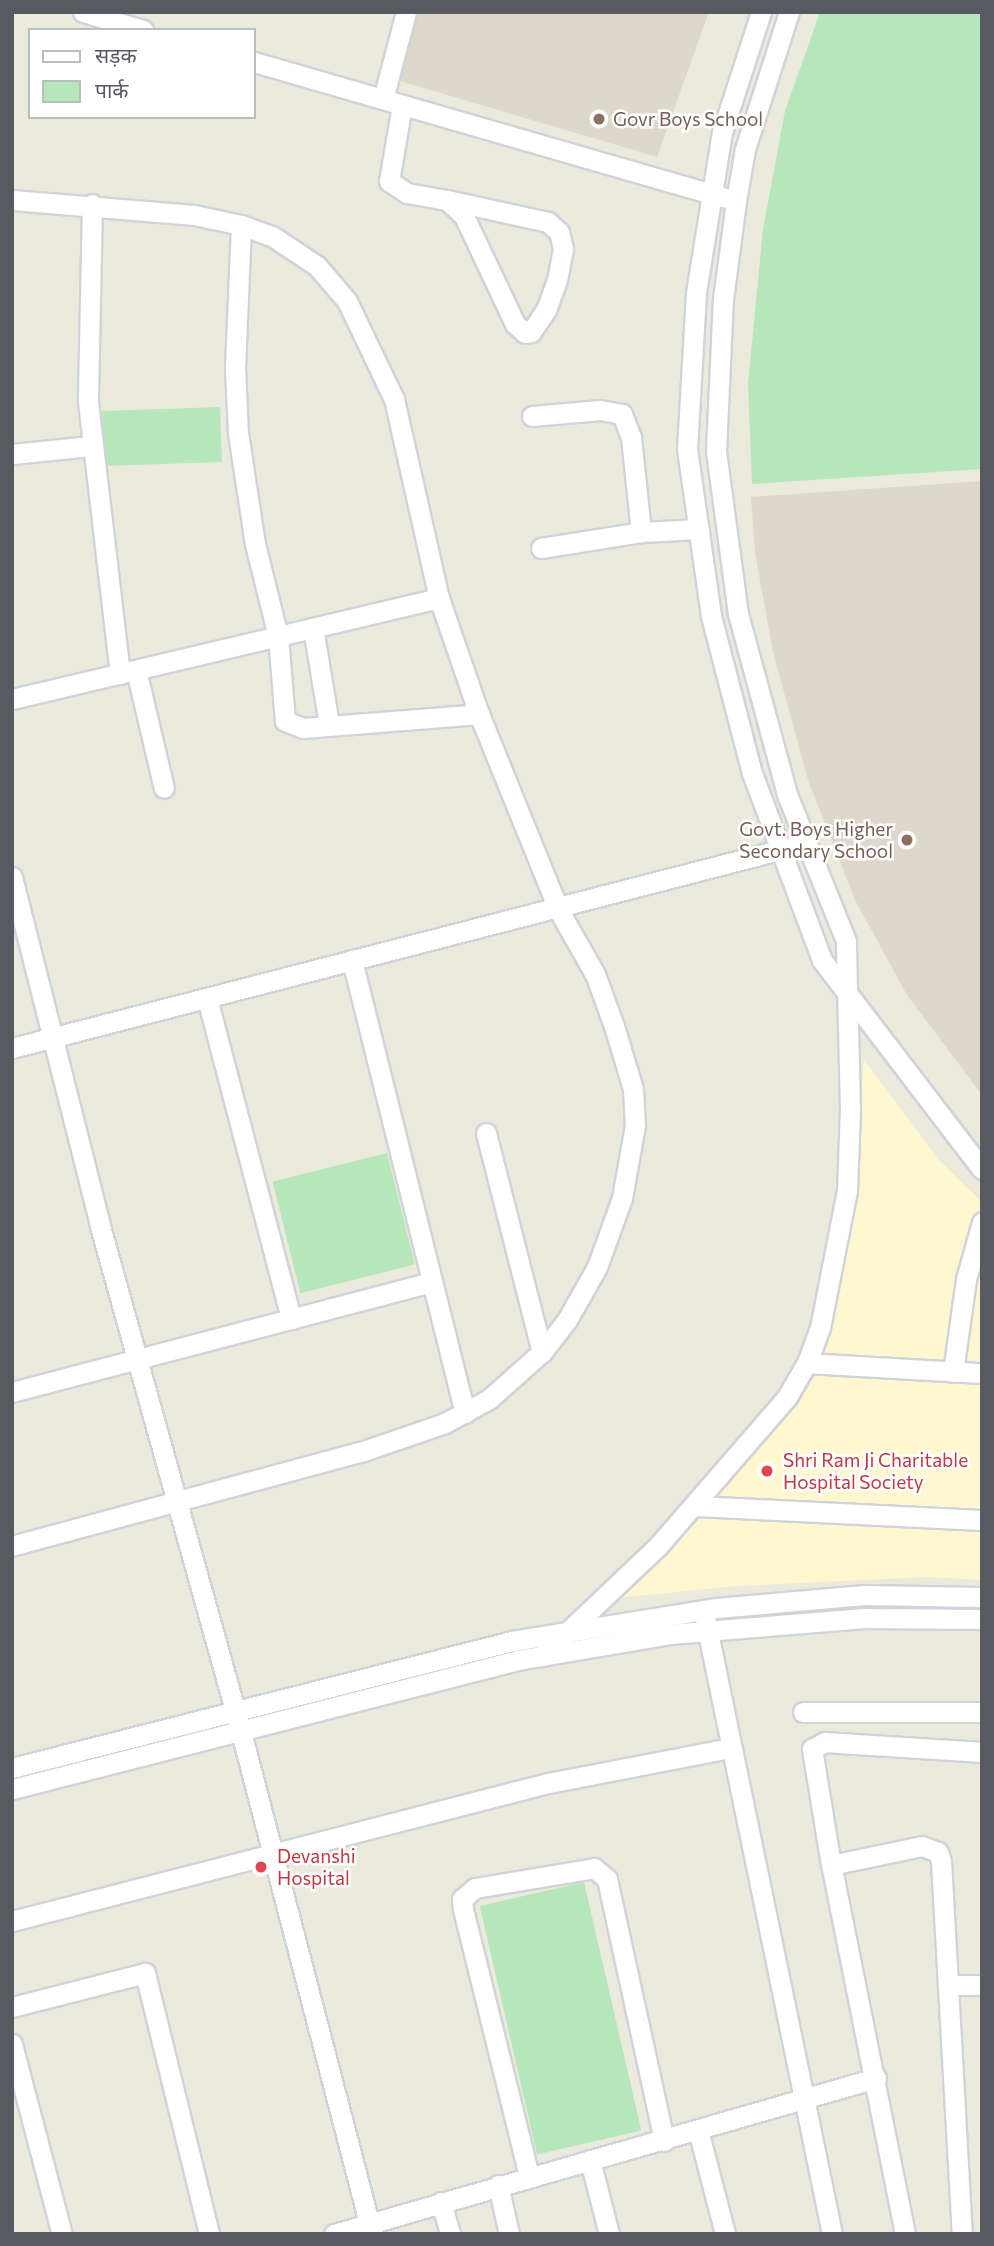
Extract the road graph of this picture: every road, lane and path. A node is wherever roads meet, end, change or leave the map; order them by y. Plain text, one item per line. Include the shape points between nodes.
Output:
1 (83, 12) edge
2 (406, 12) edge
3 (761, 12) edge
4 (789, 12) edge
5 (136, 28) edge
6 (256, 63) edge
7 (383, 99) junction
8 (402, 105) junction
9 (712, 194) junction
10 (12, 200) edge
11 (447, 200) junction
12 (736, 201) junction
13 (92, 204) junction
14 (241, 225) junction
15 (532, 416) dead end
16 (91, 446) junction
17 (12, 454) edge
18 (699, 529) junction
19 (641, 532) junction
20 (541, 548) dead end
21 (439, 598) junction
22 (313, 628) junction
23 (278, 636) junction
24 (128, 672) junction
25 (12, 699) edge
26 (479, 714) junction
27 (329, 725) junction
28 (164, 788) dead end
29 (805, 843) junction
30 (780, 850) junction
31 (12, 877) edge
32 (558, 909) junction
33 (352, 960) junction
34 (207, 998) junction
35 (849, 999) junction
36 (52, 1038) junction
37 (12, 1048) edge
38 (486, 1133) dead end
39 (982, 1169) edge
40 (982, 1222) edge
41 (432, 1282) junction
42 (291, 1319) junction
43 (542, 1352) junction
44 (137, 1359) junction
45 (807, 1363) junction
46 (953, 1372) junction
47 (982, 1373) edge
48 (12, 1392) edge
49 (465, 1413) junction
50 (177, 1504) junction
51 (695, 1506) junction
52 (982, 1520) edge
53 (12, 1546) edge
54 (982, 1597) edge
55 (704, 1610) junction
56 (982, 1619) edge
57 (568, 1631) junction
58 (708, 1631) junction
59 (542, 1656) junction
60 (803, 1712) dead end
61 (982, 1712) edge
62 (237, 1719) junction
63 (730, 1748) junction
64 (982, 1752) edge
65 (12, 1768) edge
66 (12, 1789) edge
67 (273, 1853) junction
68 (831, 1866) junction
69 (12, 1921) edge
70 (951, 1985) junction
71 (982, 1985) edge
72 (12, 2007) edge
73 (12, 2044) edge
74 (876, 2078) junction
75 (805, 2097) junction
76 (698, 2130) junction
77 (664, 2141) junction
78 (590, 2160) junction
79 (529, 2176) junction
80 (498, 2185) junction
81 (441, 2202) junction
82 (370, 2228) edge
83 (62, 2234) edge
84 (209, 2234) edge
85 (334, 2234) edge
86 (450, 2234) edge
87 (509, 2234) edge
88 (609, 2234) edge
89 (725, 2234) edge
90 (832, 2234) edge
91 (905, 2234) edge
92 (962, 2234) edge

1 - 5 street
2 - 7 street
3 - 9 street via 722,132
4 - 12 street via 744,149
6 - 7 street
7 - 8 street
8 - 9 street
8 - 11 street via 389,181 407,193
9 - 12 street
9 - 18 street via 696,293 687,449
10 - 13 street
11 - 11 street via 477,237 515,324 525,333 531,332 546,310 557,280 563,249 559,232 548,222
12 - 29 street via 723,299 716,451 738,614 787,794
13 - 14 street
13 - 16 street via 87,344
14 - 21 street via 272,236 317,267 347,301 370,341 394,399
14 - 23 street via 235,368 238,433 254,544
15 - 19 street via 600,410 622,414 631,437
16 - 17 street
16 - 24 street
18 - 19 street
18 - 30 street via 711,616 752,773
19 - 20 street
21 - 22 street
21 - 26 street
22 - 23 street
22 - 27 street
23 - 24 street
23 - 27 street via 287,725
24 - 25 street
24 - 28 street
26 - 27 street
26 - 32 street
29 - 30 street
29 - 35 street via 845,941
30 - 32 street
30 - 35 street via 822,960
31 - 36 street
32 - 33 street
32 - 43 street via 595,974 614,1026 634,1089 635,1125 622,1198 607,1242 567,1320
33 - 34 street
33 - 41 street
34 - 36 street
34 - 42 street
35 - 39 street
35 - 45 street via 847,1191 820,1328
36 - 37 street
36 - 44 street
38 - 43 street
40 - 46 street via 967,1271
41 - 42 street
41 - 49 street
42 - 44 street
43 - 49 street via 506,1386
44 - 48 street
44 - 50 street
45 - 46 street
45 - 51 street via 777,1410
46 - 47 street
49 - 50 street via 376,1447
50 - 53 street
50 - 62 street
51 - 52 street
51 - 57 street
54 - 55 street via 864,1595
55 - 57 street
55 - 58 street
56 - 58 street via 864,1618
57 - 59 street
57 - 62 street via 485,1647
58 - 59 street
58 - 63 street
59 - 62 street
60 - 61 street
62 - 65 street
62 - 66 street
62 - 67 street
63 - 67 street via 548,1783
63 - 75 street
64 - 68 street via 818,1744 811,1758
67 - 69 street
67 - 82 street
68 - 70 street via 922,1846 938,1852
68 - 74 street
70 - 71 street
70 - 92 street
72 - 84 street via 145,1973
73 - 83 street
74 - 75 street
74 - 91 street
75 - 76 street
75 - 90 street
76 - 77 street
76 - 89 street
77 - 78 street
77 - 79 street via 607,1879 594,1868 475,1888 462,1899 463,1909
78 - 79 street
78 - 88 street
79 - 80 street
80 - 81 street
80 - 87 street
81 - 82 street
81 - 86 street
82 - 85 street

